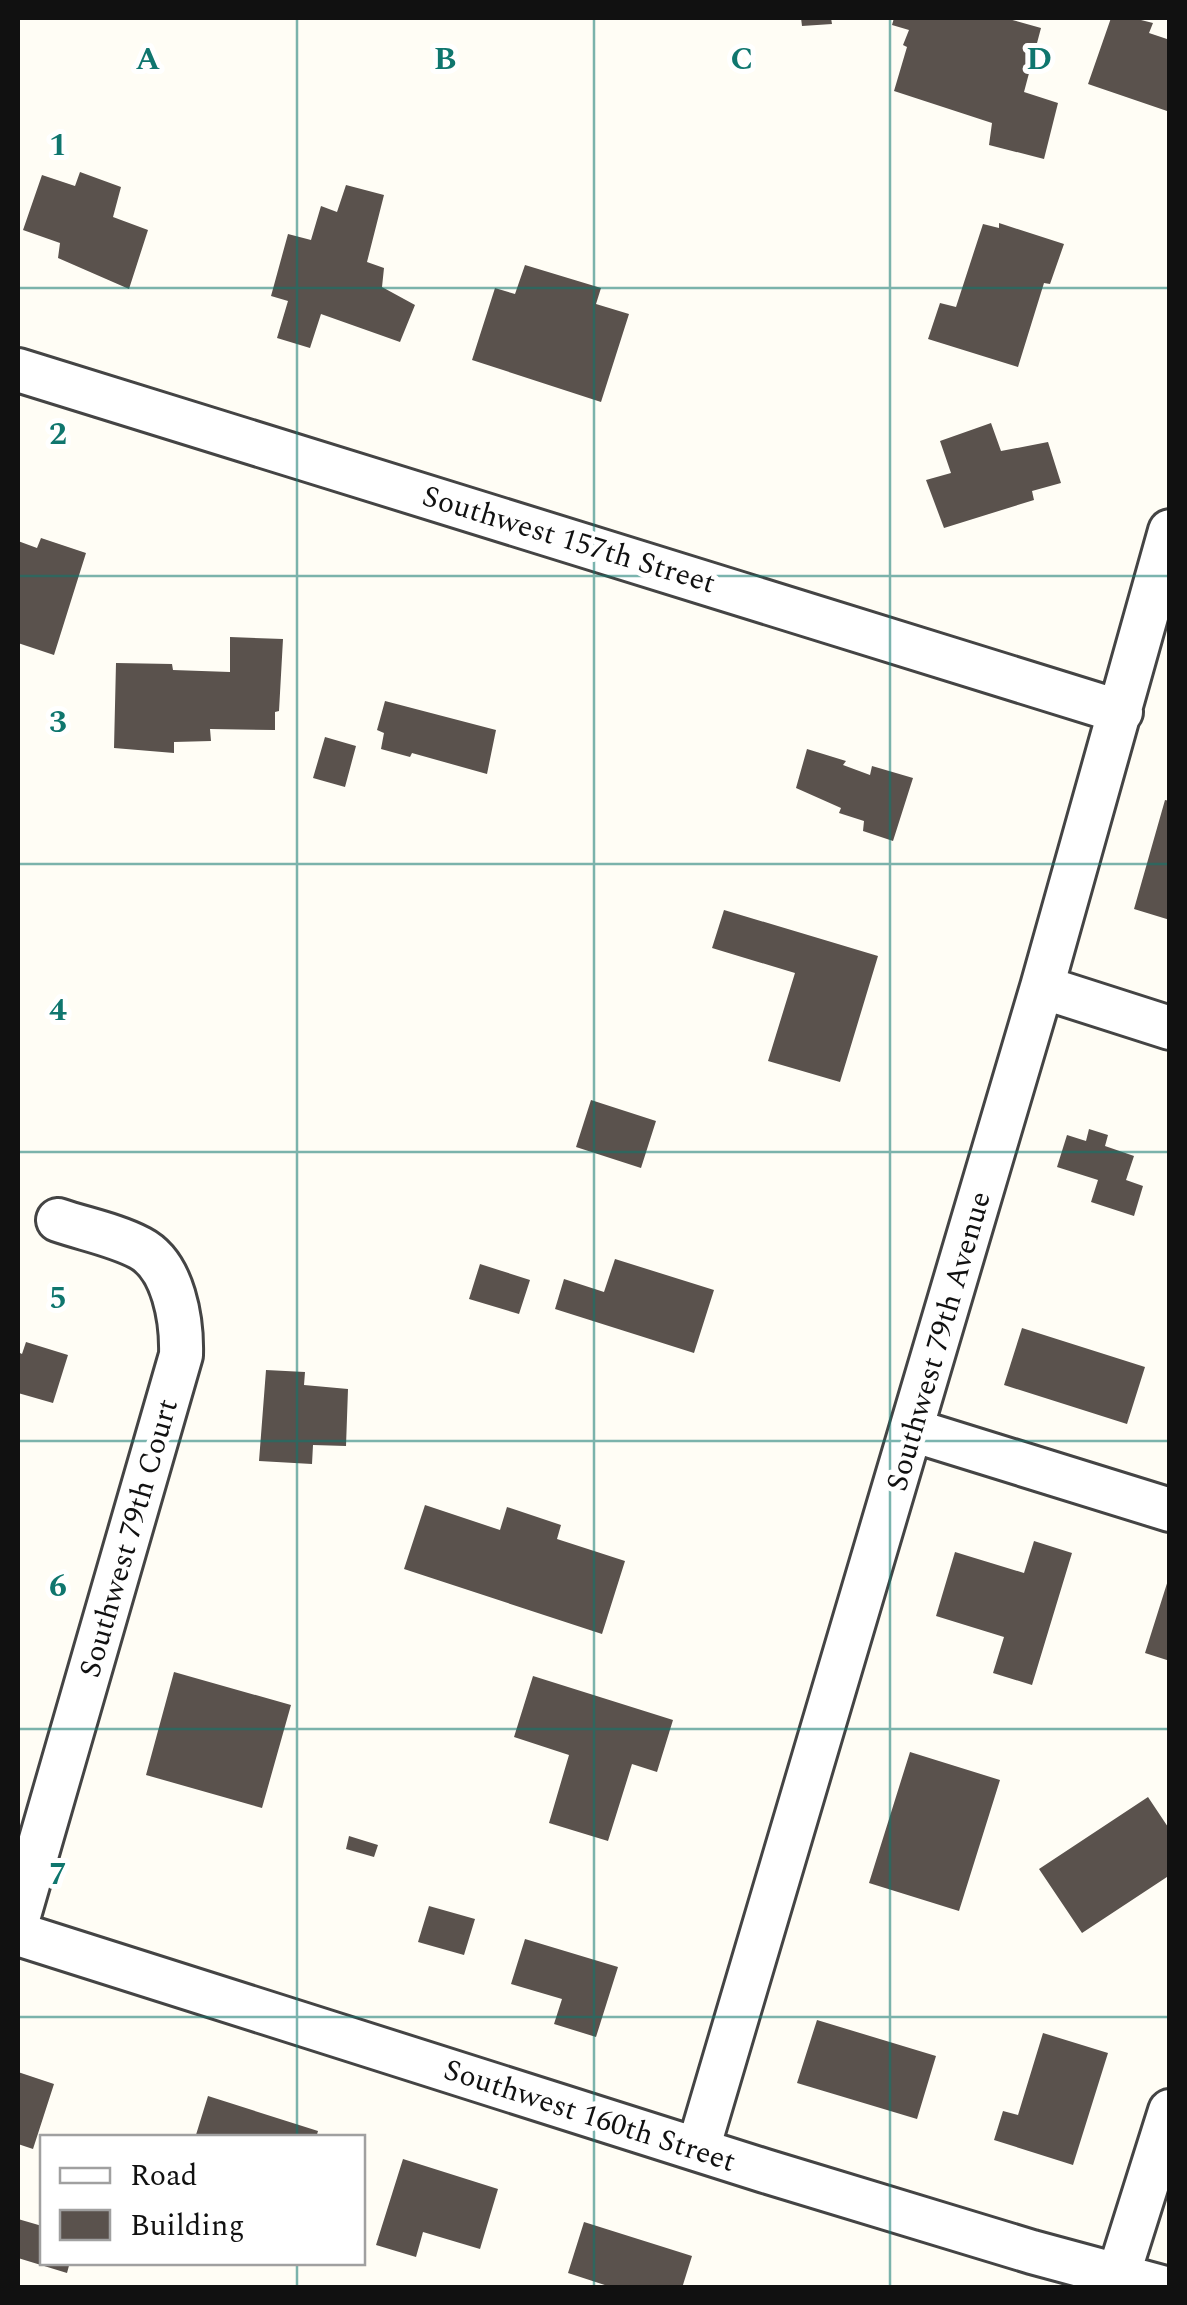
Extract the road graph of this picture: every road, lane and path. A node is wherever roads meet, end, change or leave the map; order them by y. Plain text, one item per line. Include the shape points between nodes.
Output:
1 (18, 370) edge
2 (1170, 531) edge
3 (1120, 712) junction
4 (1042, 987) junction
5 (1170, 1028) edge
6 (58, 1220) dead end
7 (912, 1430) junction
8 (1170, 1510) edge
9 (18, 1920) edge
10 (18, 1934) edge
11 (1170, 2111) edge
12 (698, 2150) junction
13 (1118, 2276) junction
14 (1165, 2288) edge

1 - 3 street, Southwest 157th Street
2 - 3 street, Southwest 79th Avenue
3 - 4 street, Southwest 79th Avenue
4 - 5 street
4 - 7 street, Southwest 79th Avenue
6 - 9 street, Southwest 79th Court via 143,1249 160,1266 182,1328 181,1354
7 - 8 street
7 - 12 street, Southwest 79th Avenue
10 - 12 street, Southwest 160th Street
11 - 13 street
12 - 13 street, Southwest 160th Street
13 - 14 street, Southwest 160th Street

